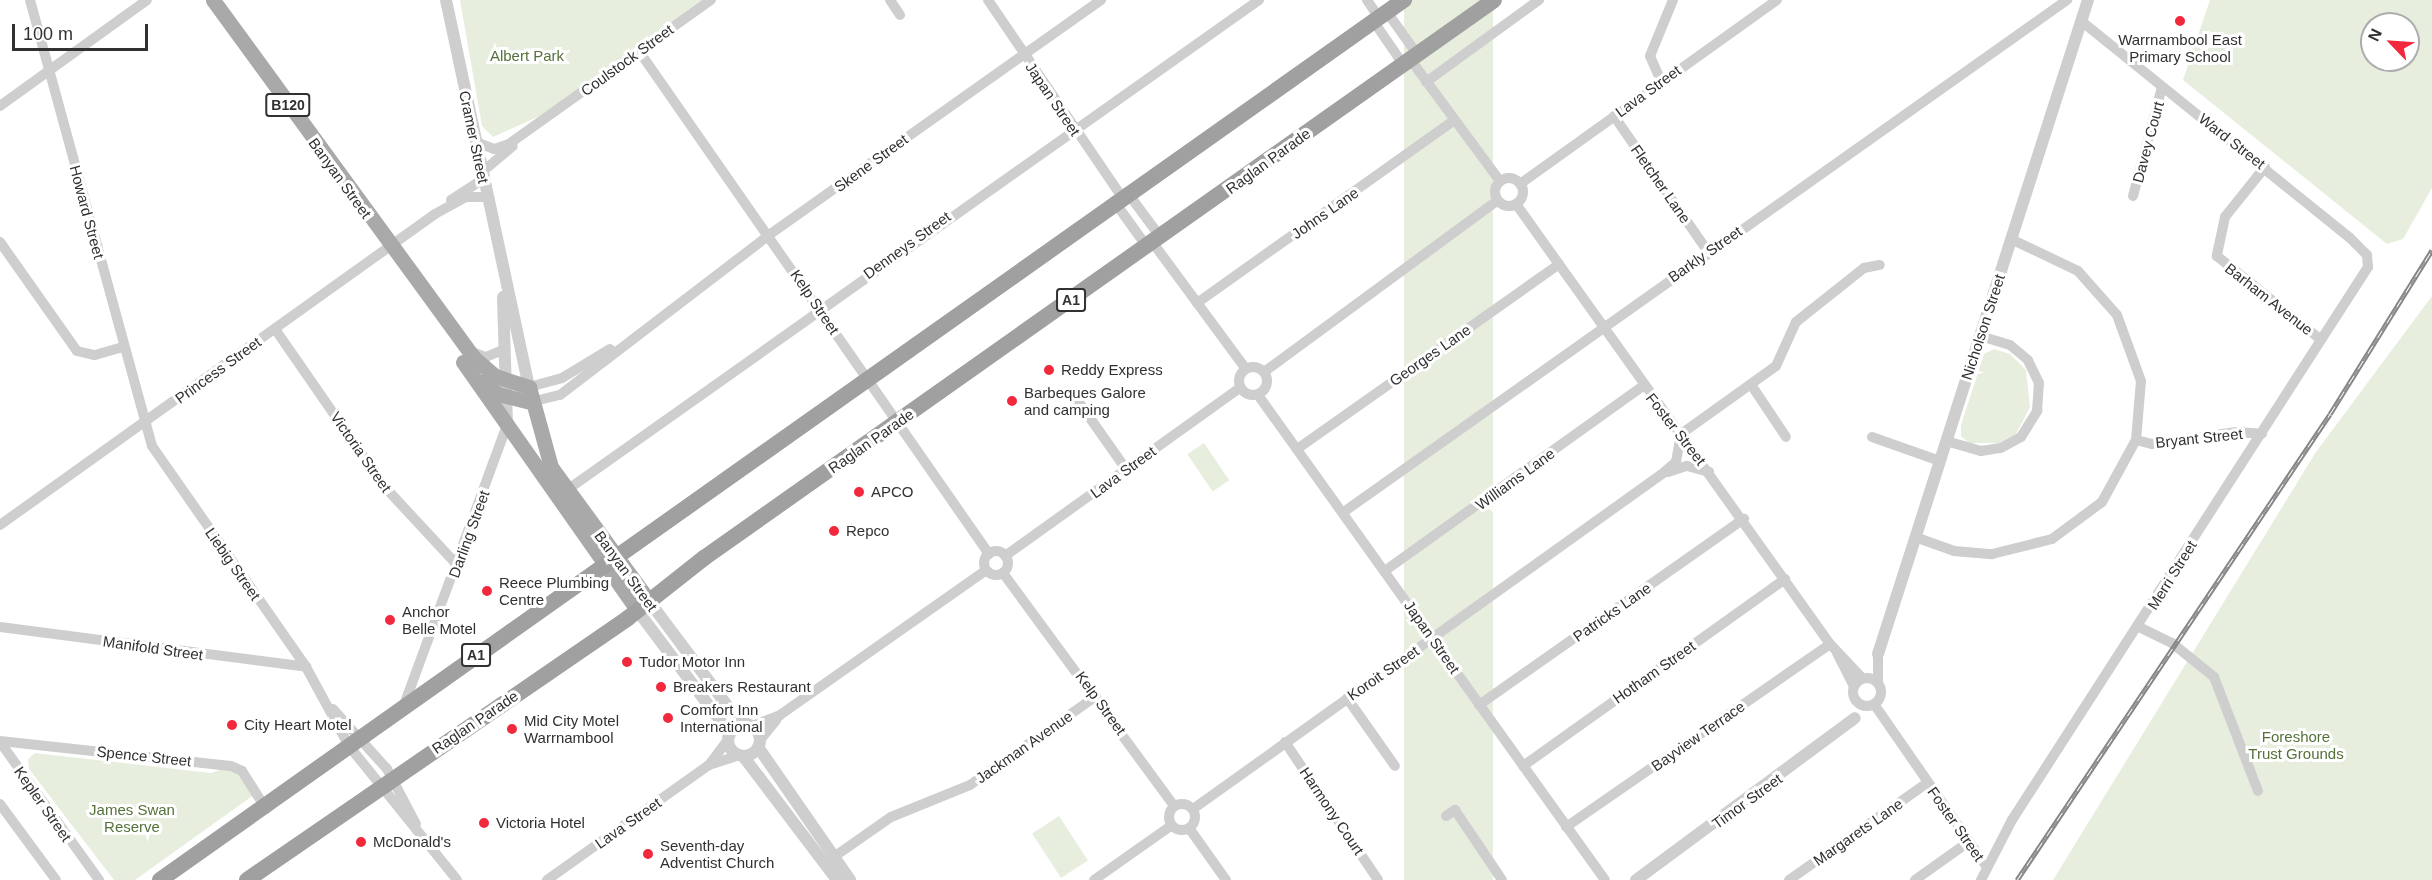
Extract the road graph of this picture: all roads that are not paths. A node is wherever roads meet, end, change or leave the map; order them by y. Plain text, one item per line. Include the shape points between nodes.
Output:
1 (30, 0) edge
2 (147, 0) edge
3 (213, 0) edge
4 (446, 0) edge
5 (711, 0) edge
6 (890, 0) edge
7 (988, 0) edge
8 (1101, 0) edge
9 (1260, 0) edge
10 (1367, 0) edge
11 (1404, 0) edge
12 (1494, 0) edge
13 (1539, 0) edge
14 (1673, 0) edge
15 (1777, 0) edge
16 (2067, 0) edge
17 (2088, 0) edge
18 (900, 15) dead end
19 (1380, 17) junction
20 (2081, 21) junction
21 (639, 51) junction
22 (1023, 54) junction
23 (1410, 59) junction
24 (49, 72) junction
25 (1661, 81) junction
26 (1426, 82) junction
27 (2162, 87) junction
28 (0, 106) edge
29 (1614, 116) junction
30 (543, 121) junction
31 (1453, 121) junction
32 (1074, 131) junction
33 (476, 142) junction
34 (2265, 167) junction
35 (482, 175) junction
36 (1500, 181) junction
37 (1520, 184) junction
38 (1121, 196) junction
39 (2133, 196) dead end
40 (487, 197) junction
41 (1498, 200) junction
42 (1516, 204) junction
43 (435, 214) junction
44 (769, 235) junction
45 (2011, 239) junction
46 (0, 242) edge
47 (1154, 242) junction
48 (389, 246) junction
49 (1708, 252) junction
50 (1559, 264) junction
51 (1880, 265) dead end
52 (2366, 271) joint
53 (502, 275) junction
54 (1197, 303) junction
55 (820, 308) junction
56 (643, 328) junction
57 (1603, 328) junction
58 (275, 329) junction
59 (1980, 336) junction
60 (2320, 339) junction
61 (123, 347) junction
62 (505, 349) junction
63 (465, 356) junction
64 (1245, 368) junction
65 (1264, 372) junction
66 (866, 378) junction
67 (505, 381) junction
68 (1643, 386) junction
69 (1752, 386) junction
70 (529, 387) junction
71 (1240, 388) junction
72 (1074, 394) dead end
73 (1258, 394) junction
74 (560, 395) junction
75 (505, 397) junction
76 (531, 402) junction
77 (144, 424) junction
78 (896, 424) junction
79 (511, 431) junction
80 (1681, 434) junction
81 (2262, 435) junction
82 (539, 437) junction
83 (1786, 437) dead end
84 (1872, 437) dead end
85 (2136, 440) junction
86 (1946, 441) junction
87 (1300, 447) junction
88 (495, 460) junction
89 (1940, 461) junction
90 (1126, 469) junction
91 (1709, 472) junction
92 (1662, 474) junction
93 (562, 493) junction
94 (1345, 511) junction
95 (1744, 519) junction
96 (0, 525) edge
97 (1916, 537) junction
98 (989, 554) junction
99 (1005, 556) junction
100 (611, 562) junction
101 (458, 566) junction
102 (986, 570) junction
103 (1386, 570) junction
104 (1003, 573) junction
105 (1785, 579) junction
106 (643, 606) junction
107 (0, 627) edge
108 (2139, 627) junction
109 (1432, 638) junction
110 (1833, 649) junction
111 (1878, 654) junction
112 (306, 667) junction
113 (1860, 681) junction
114 (1878, 683) junction
115 (1096, 696) junction
116 (1347, 698) junction
117 (1857, 702) junction
118 (1874, 702) junction
119 (1479, 705) junction
120 (402, 708) junction
121 (780, 715) junction
122 (1855, 718) junction
123 (750, 725) junction
124 (729, 736) junction
125 (0, 742) edge
126 (355, 742) junction
127 (1285, 742) junction
128 (759, 743) junction
129 (742, 755) junction
130 (709, 765) junction
131 (1395, 766) dead end
132 (1523, 766) junction
133 (1927, 783) junction
134 (386, 784) junction
135 (2258, 791) dead end
136 (0, 804) edge
137 (1174, 806) junction
138 (266, 809) junction
139 (1193, 809) junction
140 (1446, 816) dead end
141 (1172, 825) junction
142 (1566, 827) junction
143 (1189, 828) junction
144 (423, 838) junction
145 (1967, 843) junction
146 (830, 860) junction
147 (87, 867) junction
148 (1987, 867) junction
149 (56, 880) edge
150 (91, 880) edge
151 (99, 880) edge
152 (160, 880) edge
153 (247, 880) edge
154 (457, 880) edge
155 (547, 880) edge
156 (837, 880) edge
157 (850, 880) edge
158 (1094, 880) edge
159 (1226, 880) edge
160 (1378, 880) edge
161 (1502, 880) edge
162 (1605, 880) edge
163 (1636, 880) edge
164 (1789, 880) edge
165 (1915, 880) edge
166 (1981, 880) edge

1 - 24 street, Howard Street
2 - 24 street
3 - 48 main road, Banyan Street / B120
4 - 33 street, Cramer Street
5 - 21 street, Coulstock Street
6 - 18 street
7 - 22 street, Japan Street
8 - 22 street, Skene Street
9 - 32 street, Denneys Street
10 - 19 street
11 - 19 highway, A1
12 - 23 highway, Raglan Parade / A1
13 - 26 street
14 - 25 street via 1650,56
15 - 25 street, Lava Street
16 - 49 street, Barkly Street
17 - 20 street, Nicholson Street
19 - 23 street
19 - 23 street
19 - 38 highway, A1
20 - 27 street, Ward Street
20 - 45 street, Nicholson Street
21 - 30 street, Coulstock Street
21 - 44 street, Kelp Street
22 - 32 street, Japan Street
22 - 44 street, Skene Street
23 - 26 street
23 - 47 highway, Raglan Parade / A1
24 - 28 street
24 - 61 street, Howard Street
25 - 29 street, Lava Street
26 - 31 street
27 - 34 street, Ward Street
27 - 39 street, Davey Court
29 - 37 street, Lava Street
29 - 49 street, Fletcher Lane
30 - 33 street, Coulstock Street via 498,148
30 - 35 street, Coulstock Street
31 - 36 street
31 - 54 street, Johns Lane
32 - 38 street, Japan Street
32 - 55 street, Denneys Street
33 - 35 street, Cramer Street
34 - 52 street, Ward Street via 2361,248 2367,255
34 - 60 street, Barham Avenue via 2225,217 2217,256
35 - 40 street, Cramer Street
35 - 43 street, Princess Street
36 - 37 street via 1513,178
36 - 41 street
37 - 42 street via 1523,192
38 - 47 street, Japan Street
38 - 47 street, Japan Street
38 - 66 highway, A1
40 - 43 street, Princess Street via 466,197
40 - 53 street, Cramer Street
41 - 42 street
41 - 65 street
42 - 50 street, Foster Street
43 - 48 street, Princess Street
44 - 55 street, Kelp Street
44 - 56 street, Skene Street
45 - 59 street, Nicholson Street
45 - 85 street via 2078,271 2117,315 2141,381
46 - 61 street via 77,351 95,355
47 - 54 street, Japan Street
47 - 78 highway, Raglan Parade / A1
48 - 58 street, Princess Street
48 - 63 main road, Banyan Street / B120
49 - 57 street, Barkly Street
50 - 57 street, Foster Street
50 - 87 street, Georges Lane
51 - 69 street via 1864,268 1796,322 1776,366
52 - 60 street, Merri Street
53 - 62 street, Cramer Street
53 - 70 street, Cramer Street
54 - 64 street, Japan Street
55 - 66 street, Kelp Street
55 - 93 street, Denneys Street
56 - 70 street, Skene Street via 562,378
56 - 74 street, Skene Street
57 - 68 street, Foster Street
57 - 94 street, Barkly Street
58 - 77 street, Princess Street
58 - 101 street, Victoria Street via 383,484
59 - 86 street, Nicholson Street
59 - 86 street via 2010,345 2028,360 2038,383 2037,411 2021,437 2001,448 1981,451
60 - 81 street, Merri Street
61 - 77 street, Howard Street
62 - 63 street via 486,357
62 - 67 street, Cramer Street
63 - 67 main road, Banyan Street / B120
63 - 75 main road, Banyan Street / B120
63 - 79 main road, B120
64 - 65 street
64 - 71 street
65 - 73 street via 1266,387
66 - 78 street, Kelp Street
66 - 100 highway, A1
67 - 70 main road, Banyan Street / B120
67 - 75 street
68 - 80 street, Foster Street
68 - 103 street, Williams Lane
69 - 80 street
69 - 83 street
70 - 76 main road, Banyan Street / B120
71 - 73 street
71 - 90 street, Lava Street
72 - 90 street
73 - 87 street, Japan Street
74 - 76 street, Skene Street
74 - 82 street, Skene Street via 541,413
75 - 76 main road, Banyan Street / B120
75 - 79 street
76 - 82 main road, Banyan Street / B120
77 - 96 street, Princess Street
77 - 112 street, Liebig Street via 161,459
78 - 98 street, Kelp Street
78 - 106 highway, Raglan Parade / A1
79 - 82 main road
79 - 88 street, Darling Street
79 - 88 street, Darling Street
79 - 93 main road, Banyan Street / B120
80 - 91 street, Foster Street
80 - 92 street, Koroit Street via 1676,462
81 - 85 street, Bryant Street via 2236,432 2152,444
81 - 108 street, Merri Street
82 - 93 main road, Banyan Street / B120
84 - 89 street
85 - 97 street via 2102,502 2052,539 1992,554 1954,551
86 - 89 street, Nicholson Street
87 - 94 street, Japan Street
88 - 101 street, Darling Street
89 - 97 street, Nicholson Street
90 - 99 street, Lava Street
91 - 92 street, Koroit Street via 1687,466
91 - 95 street, Foster Street
92 - 109 street, Koroit Street
93 - 100 main road, Banyan Street / B120
94 - 103 street, Japan Street
95 - 105 street, Foster Street
95 - 119 street, Patricks Lane
97 - 111 street, Nicholson Street
98 - 99 street
98 - 102 street
99 - 104 street
100 - 106 main road, Banyan Street / B120
100 - 120 highway, A1
101 - 120 street, Darling Street
102 - 104 street
102 - 121 street
103 - 109 street, Japan Street
104 - 115 street, Kelp Street
105 - 110 street, Foster Street
105 - 132 street, Hotham Street
106 - 123 street, Banyan Street via 732,712
106 - 124 street, Banyan Street
106 - 134 highway, Raglan Parade / A1
107 - 112 street, Manifold Street
108 - 135 street via 2172,643 2214,677
108 - 148 street, Merri Street via 2012,820
109 - 116 street, Koroit Street
109 - 119 street, Japan Street
110 - 113 street, Foster Street via 1844,675
110 - 142 street, Bayview Terrace
111 - 113 street, Nicholson Street
111 - 114 street, Nicholson Street
112 - 126 street, Liebig Street
113 - 114 street
113 - 117 street
114 - 118 street, Nicholson Street
115 - 137 street, Kelp Street
115 - 146 street, Jackman Avenue via 970,785 891,816
116 - 127 street, Koroit Street
116 - 131 street
117 - 118 street
117 - 122 street
118 - 122 street, Timor Street
118 - 133 street, Foster Street
119 - 132 street, Japan Street
120 - 126 highway, A1
121 - 123 street
121 - 128 street
122 - 163 street, Timor Street via 1837,736
123 - 124 street
123 - 128 street, Banyan Street
124 - 129 street, Banyan Street
124 - 130 street, Lava Street
125 - 138 street, Spence Street via 231,766 242,771
125 - 147 street, Kepler Street
126 - 134 street, Liebig Street
126 - 134 street, Liebig Street
126 - 138 highway, A1
127 - 139 street, Koroit Street
127 - 160 street, Harmony Court
128 - 129 street
128 - 146 street
129 - 130 street, Lava Street
129 - 146 street
130 - 155 street, Lava Street
132 - 142 street, Japan Street
133 - 145 street, Foster Street
133 - 164 street, Margarets Lane
134 - 144 street, Liebig Street
134 - 144 street, Liebig Street
134 - 153 highway, Raglan Parade / A1
136 - 149 street
137 - 139 street
137 - 141 street
138 - 152 highway, A1
139 - 143 street
140 - 161 street via 1455,810
141 - 143 street
141 - 158 street
142 - 162 street, Japan Street
143 - 159 street
144 - 154 street, Liebig Street
145 - 148 street, Foster Street
145 - 165 street
146 - 156 street
146 - 157 street
147 - 150 street, Kepler Street
147 - 151 street, Kepler Street
148 - 166 street, Merri Street

